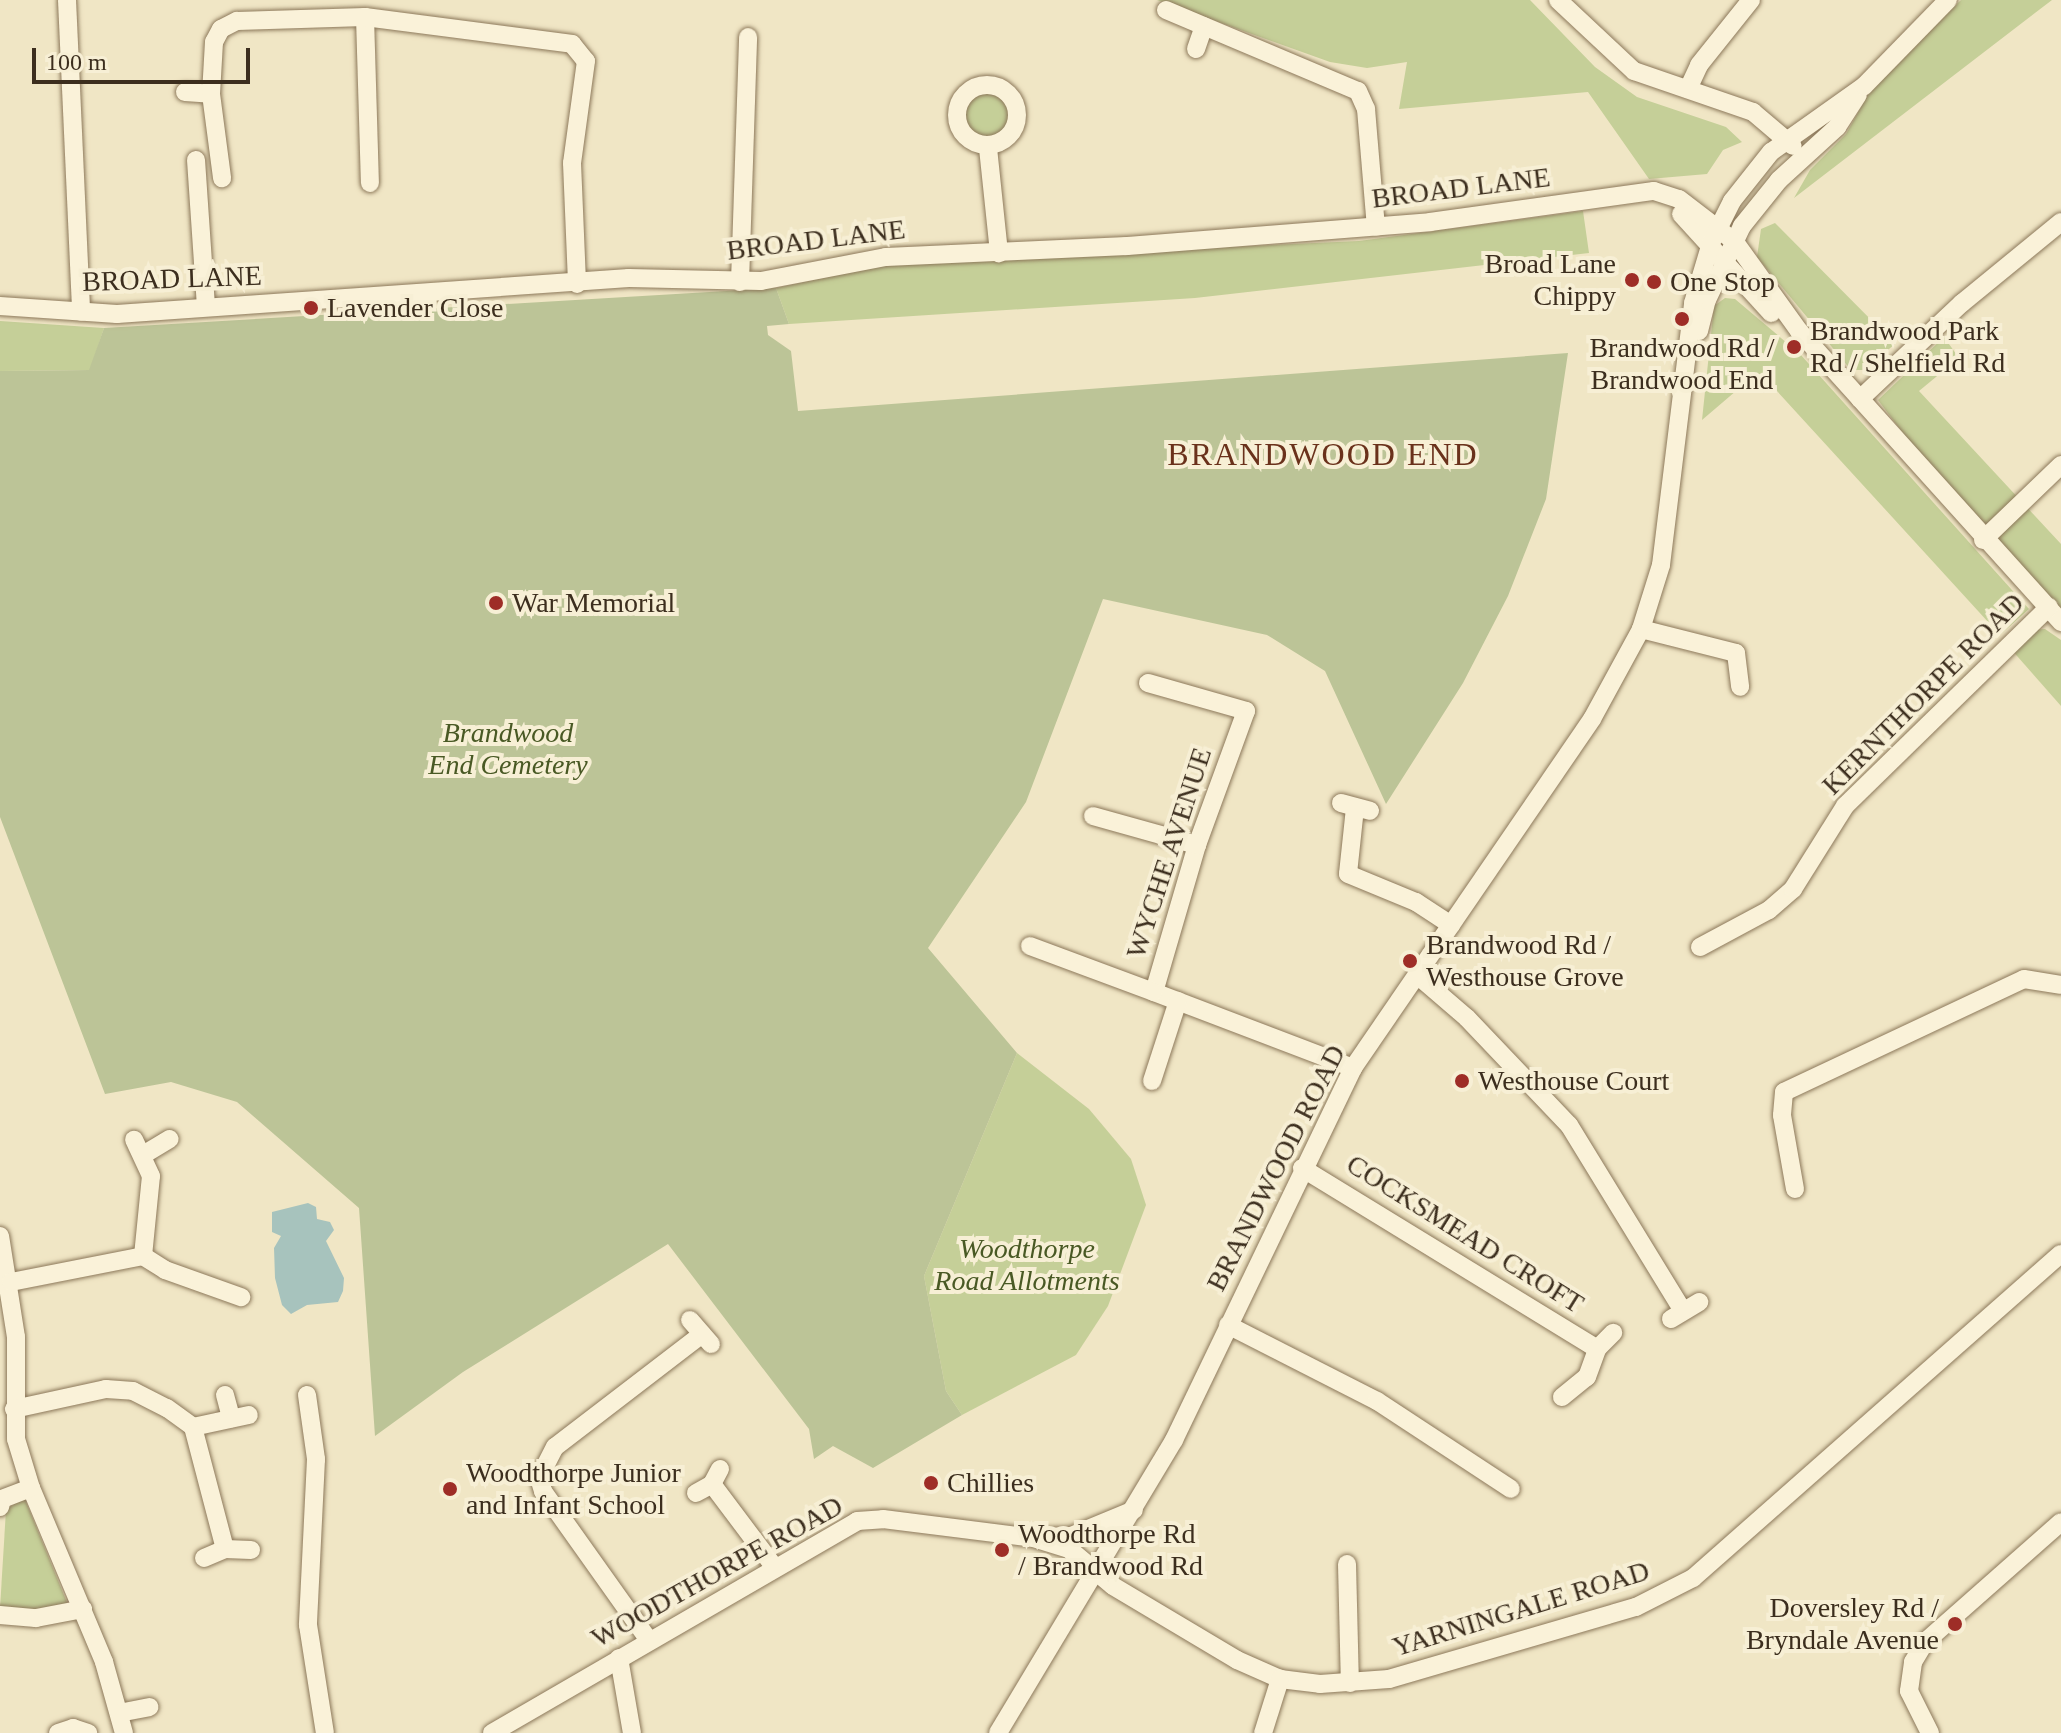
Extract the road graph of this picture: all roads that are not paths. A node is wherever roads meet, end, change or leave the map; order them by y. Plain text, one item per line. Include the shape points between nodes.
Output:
1 (67, 0) edge
2 (1558, 0) edge
3 (1751, 0) edge
4 (1948, 0) edge
5 (1166, 10) dead end
6 (365, 17) junction
7 (1204, 26) junction
8 (748, 37) dead end
9 (1196, 49) dead end
10 (1864, 86) junction
11 (1688, 89) junction
12 (185, 92) dead end
13 (211, 94) junction
14 (1787, 137) junction
15 (988, 148) dead end
16 (1802, 158) junction
17 (196, 160) dead end
18 (222, 178) dead end
19 (370, 183) dead end
20 (1636, 192) junction
21 (1665, 193) junction
22 (1732, 201) junction
23 (2061, 222) edge
24 (1376, 227) junction
25 (1735, 242) junction
26 (1719, 246) junction
27 (999, 253) junction
28 (740, 282) junction
29 (577, 284) junction
30 (0, 306) edge
31 (206, 307) junction
32 (81, 312) junction
33 (1799, 331) junction
34 (1860, 399) junction
35 (2061, 465) edge
36 (1983, 540) junction
37 (2049, 607) junction
38 (2061, 622) edge
39 (1641, 629) junction
40 (1148, 683) dead end
41 (1740, 687) dead end
42 (1355, 807) dead end
43 (1093, 816) dead end
44 (1197, 845) junction
45 (1451, 925) junction
46 (1030, 946) dead end
47 (1700, 947) dead end
48 (1417, 975) junction
49 (2061, 985) edge
50 (1154, 992) junction
51 (1178, 1001) junction
52 (1353, 1068) junction
53 (1152, 1081) dead end
54 (170, 1139) dead end
55 (1302, 1168) junction
56 (1795, 1189) dead end
57 (0, 1236) edge
58 (2061, 1254) edge
59 (143, 1256) junction
60 (11, 1282) junction
61 (241, 1297) dead end
62 (6, 1304) edge
63 (1684, 1310) dead end
64 (1228, 1325) junction
65 (701, 1333) dead end
66 (1613, 1333) dead end
67 (1597, 1349) junction
68 (7, 1374) edge
69 (225, 1395) dead end
70 (307, 1395) dead end
71 (1562, 1397) dead end
72 (14, 1409) junction
73 (193, 1427) junction
74 (8, 1438) edge
75 (709, 1482) dead end
76 (31, 1488) junction
77 (1511, 1489) dead end
78 (0, 1507) edge
79 (1135, 1510) junction
80 (2061, 1522) edge
81 (1033, 1538) junction
82 (225, 1549) junction
83 (251, 1550) dead end
84 (204, 1558) dead end
85 (1347, 1564) dead end
86 (775, 1568) junction
87 (1095, 1569) junction
88 (83, 1609) junction
89 (0, 1615) edge
90 (648, 1639) junction
91 (619, 1658) junction
92 (1280, 1679) junction
93 (1350, 1683) junction
94 (149, 1707) dead end
95 (119, 1713) junction
96 (58, 1733) edge
97 (88, 1733) edge
98 (124, 1733) edge
99 (325, 1733) edge
100 (492, 1733) edge
101 (632, 1733) edge
102 (998, 1733) edge
103 (1263, 1733) edge
104 (1930, 1733) edge

1 - 32 street
2 - 11 street via 1634,71 1658,84
3 - 11 street via 1699,65
4 - 10 street
5 - 7 street
6 - 13 street via 237,21 221,29 214,42
6 - 19 street
6 - 29 street via 572,44 581,50 586,84 572,163
7 - 9 street
7 - 24 street via 1358,91 1366,109
8 - 28 street
10 - 14 street
10 - 16 street, BRANDWOOD ROAD via 1837,127
11 - 14 street via 1753,112
12 - 13 street
13 - 18 street
14 - 16 street
14 - 22 street
15 - 27 street
16 - 25 street, BRANDWOOD ROAD via 1757,204
17 - 31 street
20 - 21 street, BROAD LANE
20 - 24 street, BROAD LANE via 1480,218
20 - 26 street via 1694,223
21 - 22 street, BROAD LANE via 1707,206
21 - 26 street
22 - 26 street
23 - 34 street via 1962,303
24 - 27 street, BROAD LANE
25 - 26 street, BRANDWOOD ROAD
25 - 33 street
26 - 33 street via 1777,321
26 - 39 street, BRANDWOOD ROAD via 1687,364 1661,565
27 - 28 street, BROAD LANE via 886,257
28 - 29 street, BROAD LANE via 629,278
29 - 31 street, BROAD LANE
30 - 32 street, BROAD LANE
31 - 32 street, BROAD LANE
33 - 34 street
34 - 36 street
35 - 36 street
36 - 37 street
37 - 38 street
37 - 47 street, KERNTHORPE ROAD via 1845,806 1793,889 1769,910
39 - 41 street via 1736,653
39 - 45 street, BRANDWOOD ROAD via 1592,719
40 - 44 street, WYCHE AVENUE via 1246,711
42 - 45 street via 1343,883 1416,902
43 - 44 street
44 - 50 street, WYCHE AVENUE
45 - 48 street, BRANDWOOD ROAD
46 - 50 street
48 - 52 street, BRANDWOOD ROAD
48 - 63 street via 1467,1018 1569,1125
49 - 56 street via 2024,979 1784,1092 1782,1115
50 - 51 street, WYCHE AVENUE
51 - 52 street, WYCHE AVENUE
51 - 53 street
52 - 55 street, BRANDWOOD ROAD
54 - 59 street via 138,1148 151,1176
55 - 64 street, BRANDWOOD ROAD
55 - 67 street, COCKSMEAD CROFT
57 - 60 street
58 - 93 street, YARNINGALE ROAD via 1693,1578 1636,1607 1389,1679
59 - 60 street
59 - 61 street via 165,1270
60 - 62 street
62 - 68 street
64 - 77 street via 1377,1401
64 - 79 street, BRANDWOOD ROAD
65 - 90 street via 555,1447 539,1478
66 - 67 street, COCKSMEAD CROFT
67 - 71 street, COCKSMEAD CROFT via 1587,1377
68 - 72 street
69 - 73 street via 240,1417
70 - 99 street via 316,1459 308,1625
72 - 73 street via 106,1389 133,1391
72 - 74 street
73 - 82 street
74 - 76 street
75 - 86 street
76 - 78 street via 2,1499
76 - 88 street
79 - 81 street, WOODTHORPE ROAD via 1071,1536
79 - 87 street, BRANDWOOD ROAD
80 - 104 street via 1925,1642 1913,1662 1909,1691
81 - 86 street, WOODTHORPE ROAD via 883,1519 857,1521
81 - 87 street, WOODTHORPE ROAD via 1069,1549
82 - 83 street
82 - 84 street
85 - 93 street
86 - 90 street, WOODTHORPE ROAD
87 - 92 street, YARNINGALE ROAD via 1113,1586 1237,1660
87 - 102 street, BRANDWOOD ROAD
88 - 89 street via 36,1618
88 - 95 street
90 - 91 street, WOODTHORPE ROAD
91 - 100 street, WOODTHORPE ROAD
91 - 101 street
92 - 93 street, YARNINGALE ROAD
92 - 103 street
94 - 95 street
95 - 98 street
96 - 97 street via 73,1728

